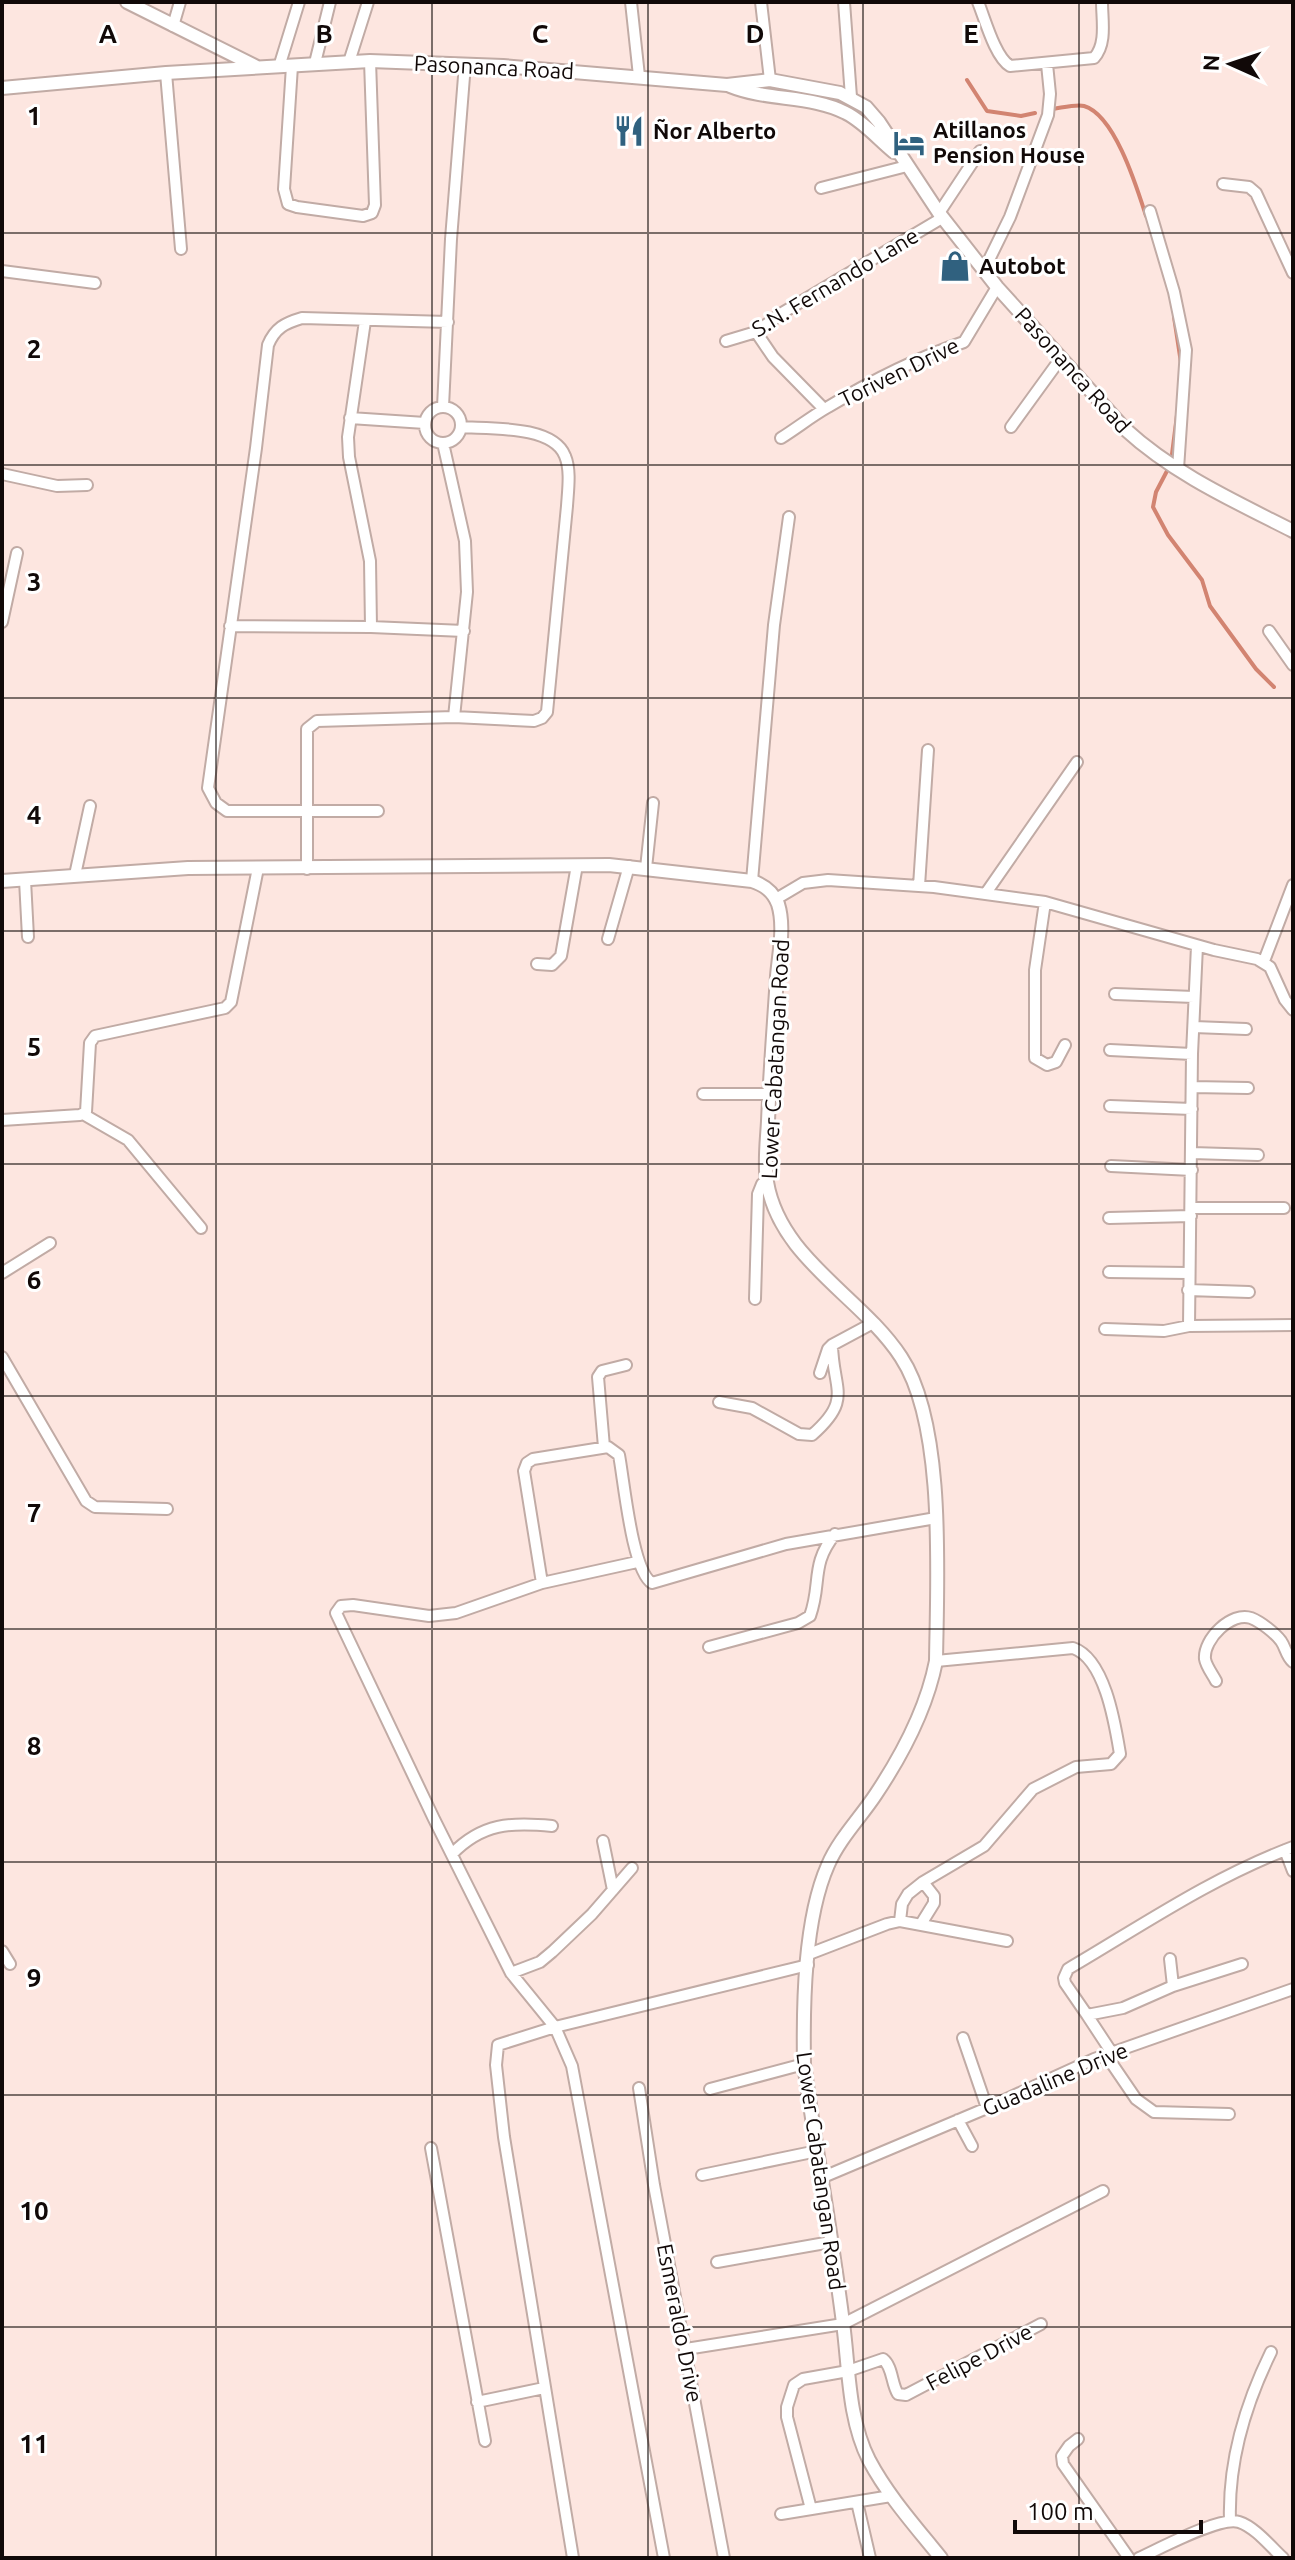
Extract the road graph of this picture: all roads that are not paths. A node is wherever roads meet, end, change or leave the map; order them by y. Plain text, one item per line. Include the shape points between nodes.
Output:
1 (127, 2) edge
2 (180, 2) edge
3 (299, 2) edge
4 (330, 2) edge
5 (368, 2) edge
6 (631, 2) edge
7 (761, 2) edge
8 (844, 2) edge
9 (978, 2) edge
10 (1102, 2) edge
11 (173, 26) junction
12 (370, 61) junction
13 (349, 62) junction
14 (315, 63) junction
15 (465, 64) junction
16 (1047, 64) junction
17 (285, 66) junction
18 (260, 68) junction
19 (166, 73) junction
20 (639, 76) junction
21 (770, 80) junction
22 (727, 85) junction
23 (2, 88) edge
24 (851, 97) junction
25 (980, 151) dead end
26 (903, 161) junction
27 (1223, 184) dead end
28 (821, 188) dead end
29 (1150, 211) dead end
30 (940, 216) junction
31 (181, 249) dead end
32 (984, 270) junction
33 (2, 271) edge
34 (1293, 273) edge
35 (95, 283) dead end
36 (997, 287) junction
37 (365, 321) junction
38 (448, 322) junction
39 (756, 332) junction
40 (726, 341) dead end
41 (1061, 358) junction
42 (443, 407) junction
43 (824, 409) junction
44 (350, 418) junction
45 (425, 423) junction
46 (461, 427) junction
47 (1011, 427) dead end
48 (781, 438) dead end
49 (443, 443) junction
50 (1178, 469) junction
51 (2, 474) edge
52 (87, 485) dead end
53 (789, 517) dead end
54 (1293, 531) edge
55 (17, 553) dead end
56 (2, 622) edge
57 (230, 626) junction
58 (371, 627) junction
59 (464, 631) junction
60 (1269, 631) dead end
61 (1293, 665) edge
62 (454, 717) junction
63 (928, 750) dead end
64 (1077, 762) dead end
65 (653, 803) dead end
66 (90, 806) dead end
67 (307, 811) junction
68 (378, 811) dead end
69 (577, 865) junction
70 (629, 866) junction
71 (258, 868) junction
72 (646, 868) junction
73 (307, 869) junction
74 (75, 875) junction
75 (25, 880) junction
76 (2, 881) edge
77 (752, 881) junction
78 (1293, 885) edge
79 (919, 886) junction
80 (986, 893) junction
81 (776, 899) junction
82 (1045, 902) junction
83 (28, 937) dead end
84 (608, 939) dead end
85 (1197, 946) junction
86 (1264, 961) junction
87 (537, 964) dead end
88 (1115, 994) dead end
89 (1194, 997) junction
90 (1293, 1010) edge
91 (1194, 1027) junction
92 (1246, 1029) dead end
93 (1065, 1045) dead end
94 (1110, 1050) dead end
95 (1192, 1054) junction
96 (1192, 1087) junction
97 (1248, 1088) dead end
98 (703, 1094) dead end
99 (769, 1094) junction
100 (1110, 1106) dead end
101 (1192, 1109) junction
102 (83, 1114) junction
103 (2, 1120) edge
104 (1192, 1153) junction
105 (1258, 1155) dead end
106 (1111, 1166) dead end
107 (1192, 1170) junction
108 (767, 1181) junction
109 (1284, 1208) dead end
110 (1191, 1212) junction
111 (1109, 1218) dead end
112 (201, 1228) dead end
113 (50, 1243) dead end
114 (1109, 1272) dead end
115 (2, 1273) edge
116 (1188, 1273) junction
117 (1188, 1290) junction
118 (1249, 1292) dead end
119 (755, 1299) dead end
120 (873, 1323) junction
121 (1293, 1325) edge
122 (1189, 1326) junction
123 (1105, 1329) dead end
124 (832, 1345) junction
125 (2, 1357) edge
126 (626, 1365) dead end
127 (820, 1373) dead end
128 (719, 1402) dead end
129 (604, 1447) junction
130 (167, 1509) dead end
131 (936, 1518) junction
132 (835, 1534) junction
133 (637, 1562) junction
134 (542, 1583) junction
135 (709, 1647) dead end
136 (936, 1661) junction
137 (1293, 1662) edge
138 (1216, 1681) dead end
139 (552, 1826) dead end
140 (603, 1841) dead end
141 (1289, 1849) edge
142 (452, 1854) junction
143 (632, 1868) dead end
144 (1293, 1871) edge
145 (923, 1882) junction
146 (613, 1890) junction
147 (900, 1921) junction
148 (921, 1924) junction
149 (1007, 1941) dead end
150 (2, 1951) edge
151 (808, 1959) junction
152 (1170, 1959) dead end
153 (10, 1964) dead end
154 (1242, 1964) dead end
155 (511, 1973) junction
156 (1173, 1986) junction
157 (1293, 1989) edge
158 (1087, 2015) junction
159 (555, 2027) junction
160 (963, 2038) dead end
161 (1109, 2054) junction
162 (804, 2064) junction
163 (639, 2088) dead end
164 (710, 2089) dead end
165 (987, 2108) junction
166 (1229, 2114) dead end
167 (958, 2120) junction
168 (972, 2146) dead end
169 (431, 2148) dead end
170 (817, 2151) junction
171 (702, 2175) dead end
172 (821, 2178) junction
173 (1103, 2191) dead end
174 (831, 2242) junction
175 (717, 2262) dead end
176 (843, 2324) junction
177 (1041, 2324) dead end
178 (686, 2349) junction
179 (1271, 2352) dead end
180 (848, 2371) junction
181 (544, 2388) junction
182 (477, 2402) junction
183 (1078, 2439) dead end
184 (485, 2441) dead end
185 (891, 2496) junction
186 (857, 2502) junction
187 (811, 2509) junction
188 (781, 2514) dead end
189 (1230, 2521) junction
190 (573, 2558) edge
191 (664, 2558) edge
192 (724, 2558) edge
193 (870, 2558) edge
194 (941, 2558) edge
195 (1129, 2558) edge
196 (1139, 2558) edge
197 (1283, 2558) edge

1 - 11 street, Pasonanca Road
2 - 11 street
3 - 17 street
4 - 14 street
5 - 13 street
6 - 20 street
7 - 21 street
8 - 24 street
9 - 16 street via 1004,63
10 - 16 street via 1103,41 1094,58
11 - 18 street, Pasonanca Road
12 - 13 street, Pasonanca Road
12 - 15 street, Pasonanca Road
12 - 17 street via 375,205 363,216 288,204
13 - 14 street, Pasonanca Road
14 - 17 street, Pasonanca Road
15 - 20 street, Pasonanca Road
15 - 38 street
16 - 32 street via 1048,115
17 - 18 street, Pasonanca Road
18 - 19 street, Pasonanca Road
19 - 23 street, Pasonanca Road
19 - 31 street
20 - 22 street, Pasonanca Road
21 - 22 street, Pasonanca Road
21 - 24 street, Pasonanca Road
22 - 26 street, Pasonanca Road via 831,106 856,119
24 - 26 street, Pasonanca Road via 879,122
25 - 30 street
26 - 28 street
26 - 30 street, Pasonanca Road
27 - 34 street via 1256,193
29 - 50 street via 1186,350
30 - 32 street, Pasonanca Road
30 - 39 street, S.N. Fernando Lane
32 - 36 street, Pasonanca Road
33 - 35 street
36 - 41 street, Pasonanca Road
36 - 43 street, Toriven Drive via 964,342 894,371
37 - 38 street
37 - 44 street
37 - 57 street via 302,318 273,333
38 - 42 street
39 - 40 street, S.N. Fernando Lane
39 - 43 street
41 - 47 street
41 - 50 street, Pasonanca Road via 1125,429
42 - 45 street via 429,413
42 - 46 street via 454,411
43 - 48 street, Toriven Drive
44 - 45 street
44 - 58 street via 349,457 370,561
45 - 49 street via 428,435
46 - 49 street via 457,436
46 - 62 street via 540,433 565,454 568,472 547,712 534,721
49 - 59 street via 465,541
50 - 54 street, Pasonanca Road
51 - 52 street via 57,486
53 - 77 street via 770,661
55 - 56 street
57 - 58 street
57 - 67 street via 208,788 227,811
58 - 59 street
59 - 62 street
60 - 61 street
62 - 67 street via 310,724
63 - 79 street
64 - 80 street
65 - 72 street
66 - 74 street
67 - 68 street
67 - 73 street
69 - 70 street
69 - 73 street
69 - 87 street via 561,956 552,965
70 - 72 street
70 - 84 street
71 - 73 street
71 - 74 street
71 - 102 street via 231,1002 225,1008 93,1037
72 - 77 street
74 - 75 street
75 - 76 street
75 - 83 street
77 - 81 street
78 - 86 street
79 - 80 street
79 - 81 street via 811,880
80 - 82 street
81 - 99 street, Lower Cabatangan Road via 781,926
82 - 85 street
82 - 93 street via 1035,970 1035,1058 1047,1065 1056,1062
85 - 86 street
85 - 89 street
86 - 90 street
88 - 89 street
89 - 91 street
91 - 92 street
91 - 95 street
94 - 95 street
95 - 96 street
96 - 97 street
96 - 101 street
98 - 99 street
99 - 108 street, Lower Cabatangan Road
100 - 101 street
101 - 104 street
102 - 103 street
102 - 112 street via 128,1140
104 - 105 street
104 - 107 street
106 - 107 street
107 - 110 street
108 - 119 street via 758,1194
108 - 120 street, Lower Cabatangan Road via 783,1227
109 - 110 street
110 - 111 street
110 - 116 street
113 - 115 street
114 - 116 street
116 - 117 street
117 - 118 street
117 - 122 street
120 - 124 street
120 - 131 street, Lower Cabatangan Road via 901,1357 921,1401
121 - 122 street
122 - 123 street via 1164,1331
124 - 127 street
124 - 128 street via 838,1405 812,1435 799,1434 752,1408
125 - 130 street via 86,1501 95,1507
126 - 129 street via 598,1377
129 - 133 street via 619,1455
129 - 134 street via 527,1463
131 - 132 street
131 - 136 street, Lower Cabatangan Road
132 - 133 street via 658,1583 645,1579
132 - 135 street via 818,1562 810,1616
133 - 134 street
134 - 142 street via 456,1613 429,1616 353,1605 341,1606 336,1613
136 - 145 street via 1082,1651 1111,1705 1120,1754 1111,1764 1076,1767 1033,1789 984,1846
136 - 151 street, Lower Cabatangan Road via 912,1729 878,1791 829,1861 813,1916
137 - 138 street via 1282,1642 1251,1618 1240,1617 1222,1628 1207,1649 1205,1660
139 - 142 street via 493,1827 468,1838
140 - 146 street
141 - 144 street
141 - 158 street via 1190,1895 1068,1969 1065,1983
142 - 155 street
143 - 146 street
145 - 147 street via 902,1904
145 - 148 street via 934,1903
146 - 155 street via 540,1962
147 - 148 street
147 - 151 street
148 - 149 street
150 - 153 street
151 - 159 street
151 - 162 street, Lower Cabatangan Road
152 - 156 street
154 - 156 street
155 - 159 street
156 - 158 street via 1123,2008
157 - 161 street, Guadaline Drive
158 - 161 street
159 - 181 street via 502,2042 496,2057
159 - 191 street via 572,2066 586,2127
160 - 165 street
161 - 165 street, Guadaline Drive
161 - 166 street via 1136,2099 1154,2112
162 - 164 street
162 - 170 street, Lower Cabatangan Road
163 - 178 street, Esmeraldo Drive
165 - 167 street, Guadaline Drive
167 - 168 street
167 - 172 street, Guadaline Drive
169 - 182 street
170 - 171 street
170 - 172 street, Lower Cabatangan Road
172 - 174 street, Lower Cabatangan Road
173 - 176 street
174 - 175 street
174 - 176 street, Lower Cabatangan Road
176 - 178 street
176 - 180 street, Lower Cabatangan Road
177 - 180 street, Felipe Drive via 906,2395 898,2394 883,2359
178 - 192 street, Esmeraldo Drive
179 - 189 street via 1238,2437
180 - 185 street, Lower Cabatangan Road via 863,2443
180 - 187 street via 803,2379 789,2396 787,2417
181 - 182 street
181 - 190 street
182 - 184 street
183 - 195 street via 1062,2456 1063,2464
185 - 186 street
185 - 194 street, Lower Cabatangan Road
186 - 187 street
186 - 193 street
187 - 188 street
189 - 196 street
189 - 197 street via 1245,2524

